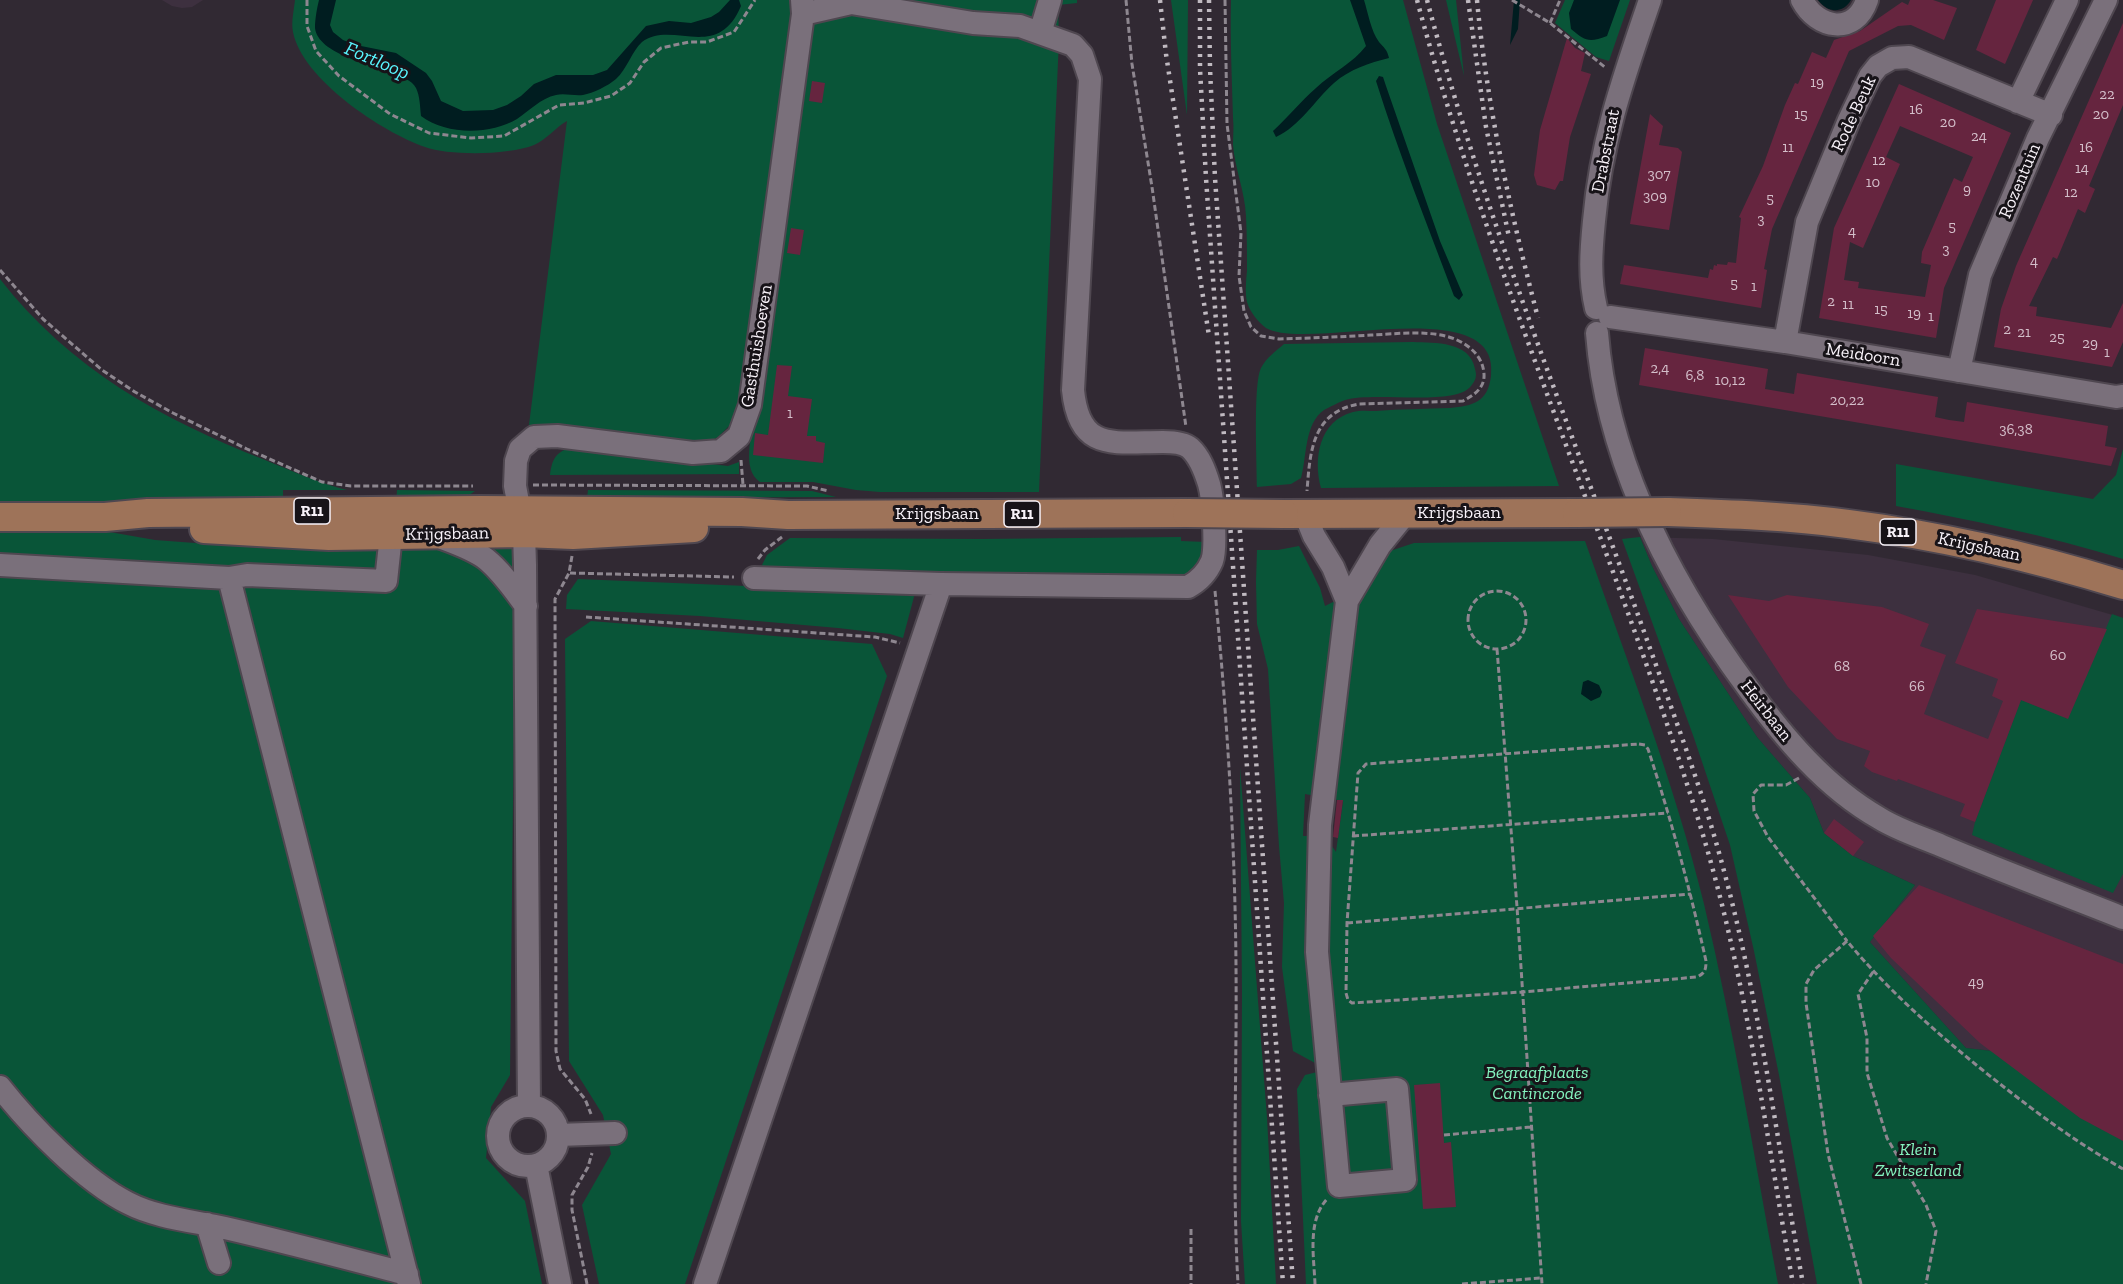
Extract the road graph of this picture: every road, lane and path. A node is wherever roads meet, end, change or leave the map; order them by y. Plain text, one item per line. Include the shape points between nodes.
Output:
1 (307, 0) edge
2 (755, 0) edge
3 (1050, 0) edge
4 (1126, 0) edge
5 (1225, 0) edge
6 (1512, 0) edge
7 (1560, 0) edge
8 (1650, 0) edge
9 (1867, 0) edge
10 (2067, 0) edge
11 (2106, 0) edge
12 (1799, 1) edge
13 (802, 7) edge
14 (1550, 23) junction
15 (1040, 33) junction
16 (1624, 75) junction
17 (2018, 102) junction
18 (2051, 115) junction
19 (0, 270) edge
20 (1601, 319) junction
21 (1785, 342) junction
22 (1959, 371) junction
23 (2120, 397) edge
24 (731, 444) junction
25 (1188, 446) junction
26 (480, 486) dead end
27 (520, 510) junction
28 (572, 511) junction
29 (1406, 513) junction
30 (1294, 514) junction
31 (0, 517) edge
32 (105, 517) junction
33 (432, 534) junction
34 (391, 535) junction
35 (1212, 560) junction
36 (0, 565) edge
37 (569, 573) junction
38 (229, 578) junction
39 (754, 578) joint
40 (941, 584) junction
41 (2123, 585) edge
42 (1347, 601) junction
43 (526, 606) junction
44 (586, 617) dead end
45 (919, 648) junction
46 (1497, 649) junction
47 (1505, 753) junction
48 (1815, 769) junction
49 (1669, 813) junction
50 (1510, 824) junction
51 (1353, 836) junction
52 (1691, 894) junction
53 (1517, 908) junction
54 (2123, 918) edge
55 (1347, 923) junction
56 (1847, 941) junction
57 (1873, 972) junction
58 (1522, 992) junction
59 (0, 1087) edge
60 (1330, 1095) junction
61 (529, 1106) junction
62 (1531, 1127) junction
63 (605, 1133) junction
64 (558, 1135) junction
65 (1444, 1135) dead end
66 (536, 1165) junction
67 (2123, 1168) edge
68 (1339, 1186) junction
69 (207, 1224) junction
70 (1191, 1229) dead end
71 (219, 1263) dead end
72 (1541, 1278) junction
73 (408, 1279) edge
74 (560, 1284) edge
75 (587, 1284) edge
76 (705, 1284) edge
77 (1191, 1284) edge
78 (1238, 1284) edge
79 (1315, 1284) edge
80 (1462, 1284) edge
81 (1542, 1284) edge
82 (1861, 1284) edge
83 (1926, 1284) edge

1 - 2 path via 307,27 316,51 339,76 390,114 429,133 471,138 504,136 559,105 611,96 630,83 661,48 706,42 734,33
3 - 15 street
4 - 25 path
5 - 30 path via 1227,124 1241,233 1239,276 1251,327 1261,336 1279,339 1426,334 1456,339 1478,355 1483,365 1481,387 1463,401 1359,404 1346,406 1328,418 1315,437
6 - 14 path
7 - 14 path
8 - 16 street, Drabstraat
9 - 12 street via 1850,21 1837,26 1820,21
10 - 17 street
11 - 18 street, Rozentuin
13 - 15 street, Gasthuishoeven via 851,3 973,23 1020,26
13 - 24 street, Gasthuishoeven via 750,405 739,436
14 - 16 path via 1606,68
15 - 25 street, Gasthuishoeven via 1077,48 1090,79 1074,390 1079,420 1086,431 1099,438
16 - 20 street, Drabstraat via 1598,178 1590,271
17 - 18 street, Rode Beuk
17 - 21 street, Rode Beuk via 1909,57 1892,58 1878,66 1849,120 1807,222
18 - 22 street, Rozentuin via 1980,274
19 - 26 path via 43,319 102,370 173,413 247,449 322,482 351,486
20 - 21 street, Meidoorn
20 - 48 street, Heirbaan via 1600,371 1615,431 1641,505 1664,554 1732,667
21 - 22 street, Meidoorn
22 - 23 street, Meidoorn
24 - 27 street via 721,451 693,453 557,436 534,437 519,449 516,461
24 - 28 path via 742,462 743,485
25 - 35 street via 1201,461 1209,485 1215,546
27 - 28 main road, Krijgsbaan / R11
27 - 28 path
27 - 32 main road, Krijgsbaan / R11 via 148,513
27 - 33 main road, Krijgsbaan / R11
27 - 43 street
28 - 30 main road, Krijgsbaan / R11, bridge via 788,515
28 - 37 path via 574,550
29 - 30 main road, Krijgsbaan / R11
29 - 41 main road, Krijgsbaan / R11, bridge via 1667,513 1848,524 2021,556
29 - 42 street via 1380,545
30 - 42 street via 1314,536 1333,567
31 - 32 main road, Krijgsbaan / R11
32 - 34 main road, Krijgsbaan / R11 via 142,524 277,534
33 - 34 main road, Krijgsbaan / R11
33 - 43 street via 485,558
34 - 38 street via 386,581 247,575
35 - 40 street via 1203,576 1188,587
35 - 78 path via 1232,795
36 - 38 street
37 - 39 path
37 - 63 path via 555,600 556,1051 560,1069 585,1098
38 - 73 street
39 - 40 street
40 - 45 street
42 - 60 street via 1320,825 1317,952
43 - 61 street
44 - 45 path via 875,637
45 - 76 street
46 - 46 path via 1512,645 1521,637 1526,616 1516,599 1498,591 1478,598 1469,615 1473,637 1487,648
46 - 47 path
47 - 49 path via 1644,745
47 - 50 path
47 - 51 path via 1366,764 1358,773
48 - 54 street, Heirbaan via 1841,793 1880,819
48 - 56 path via 1786,784 1761,785 1754,794 1754,811 1768,837
49 - 50 path
49 - 52 path
50 - 51 path
50 - 53 path
51 - 55 path
52 - 53 path
52 - 58 path via 1706,961 1706,970 1697,977
53 - 55 path
53 - 58 path
55 - 58 path via 1346,993 1353,1003
56 - 57 path
56 - 82 path via 1814,969 1806,984 1806,1003 1828,1154
57 - 67 path via 1943,1038 2019,1100
57 - 83 path via 1858,994 1867,1038 1867,1073 1887,1138 1926,1205 1936,1231
58 - 62 path
59 - 69 street via 43,1134 116,1197 141,1209
60 - 68 street
60 - 68 street via 1397,1089 1405,1180
61 - 64 street via 552,1118
61 - 66 street via 510,1112 503,1120 498,1139 507,1158 525,1166
62 - 65 path
62 - 72 path
63 - 64 street
63 - 75 path via 572,1195
64 - 66 street via 552,1154
66 - 74 street
68 - 79 path via 1316,1218
69 - 71 street
69 - 73 street
70 - 77 path
72 - 80 path
72 - 81 path

